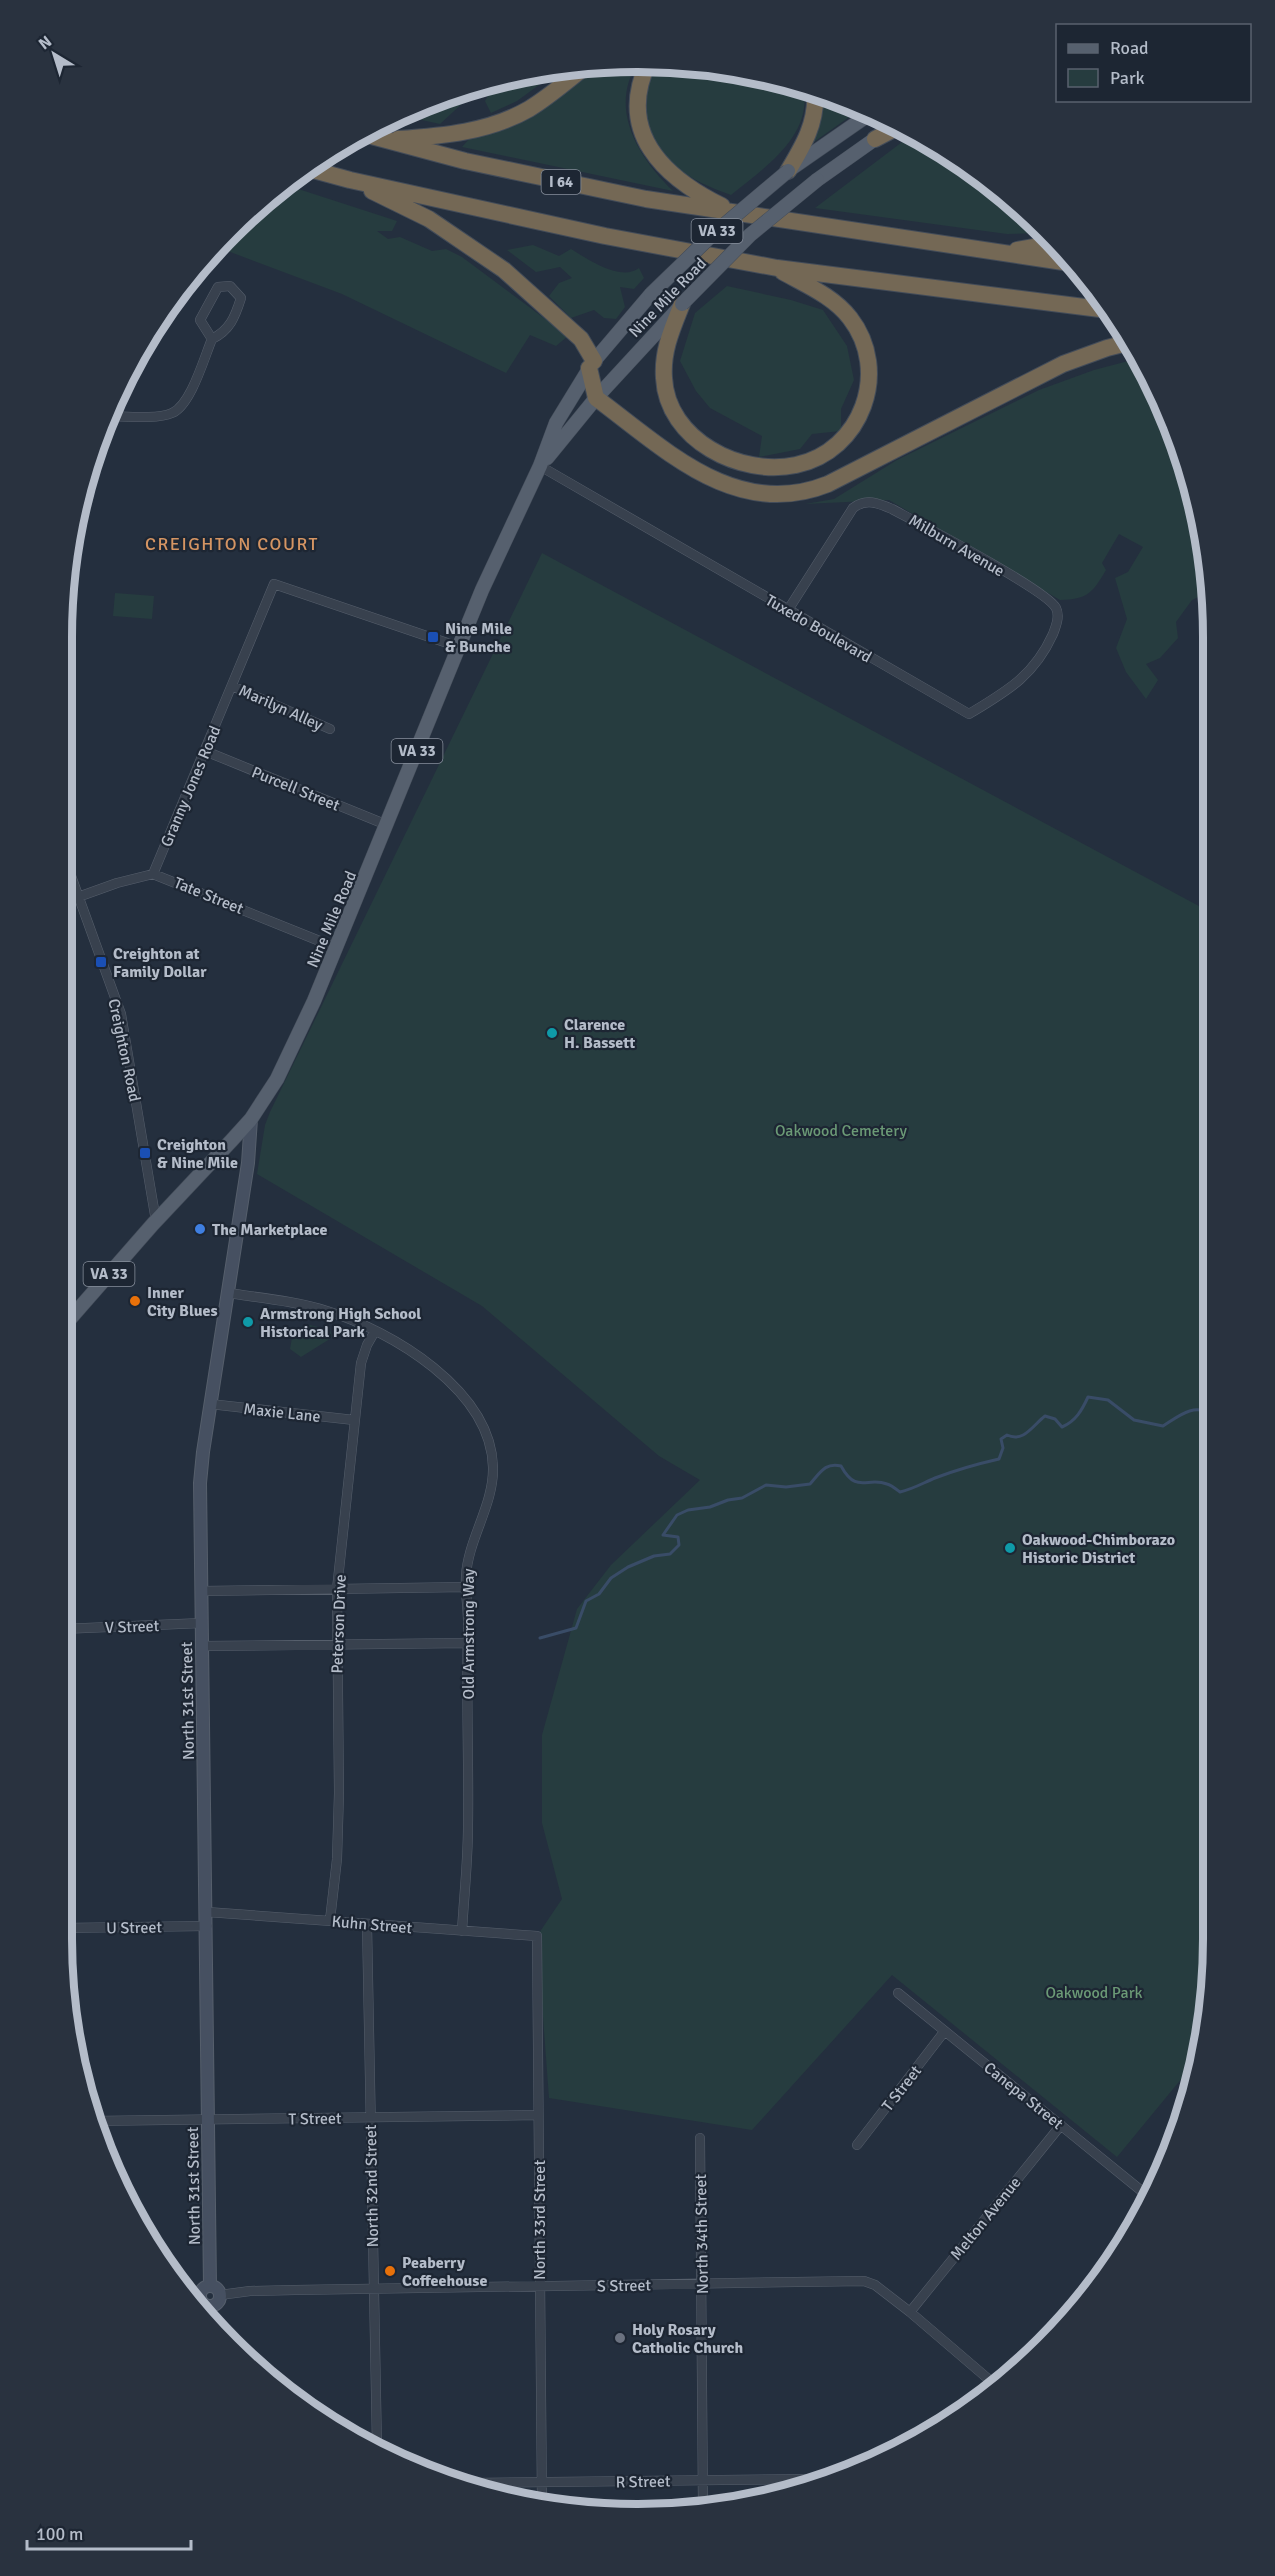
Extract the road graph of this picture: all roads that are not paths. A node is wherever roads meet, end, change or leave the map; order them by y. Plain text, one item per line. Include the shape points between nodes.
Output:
1 (644, 72) edge
2 (573, 76) edge
3 (815, 101) edge
4 (863, 119) edge
5 (889, 131) edge
6 (375, 137) edge
7 (875, 139) joint
8 (388, 140) junction
9 (317, 171) edge
10 (788, 171) junction
11 (350, 180) junction
12 (736, 213) junction
13 (1044, 245) edge
14 (1003, 253) junction
15 (1059, 261) edge
16 (777, 268) junction
17 (682, 304) junction
18 (1097, 309) edge
19 (212, 339) junction
20 (1121, 345) edge
21 (591, 365) junction
22 (596, 398) junction
23 (117, 416) edge
24 (540, 466) junction
25 (1054, 604) joint
26 (788, 610) junction
27 (459, 647) junction
28 (232, 686) junction
29 (330, 729) dead end
30 (205, 751) junction
31 (387, 825) junction
32 (153, 874) junction
33 (72, 880) edge
34 (78, 897) junction
35 (337, 948) junction
36 (251, 1119) junction
37 (156, 1221) junction
38 (228, 1293) junction
39 (72, 1317) edge
40 (375, 1331) junction
41 (210, 1404) junction
42 (354, 1420) junction
43 (466, 1587) junction
44 (337, 1589) junction
45 (202, 1591) junction
46 (202, 1623) junction
47 (72, 1629) edge
48 (467, 1643) junction
49 (336, 1644) junction
50 (202, 1646) junction
51 (207, 1912) junction
52 (330, 1920) junction
53 (367, 1924) junction
54 (207, 1926) junction
55 (72, 1928) edge
56 (462, 1930) junction
57 (537, 1936) joint
58 (898, 1993) dead end
59 (945, 2031) junction
60 (538, 2115) junction
61 (369, 2116) junction
62 (208, 2119) junction
63 (102, 2121) edge
64 (1061, 2125) junction
65 (700, 2138) dead end
66 (857, 2145) dead end
67 (1143, 2192) edge
68 (701, 2283) junction
69 (210, 2286) junction
70 (540, 2286) junction
71 (372, 2288) junction
72 (220, 2295) junction
73 (201, 2298) edge
74 (204, 2302) edge
75 (910, 2312) junction
76 (990, 2380) edge
77 (377, 2440) edge
78 (803, 2479) edge
79 (703, 2480) junction
80 (542, 2482) junction
81 (484, 2483) edge
82 (542, 2495) edge
83 (703, 2500) edge

1 - 12 highway via 638,106 650,151 681,182
2 - 8 highway via 540,102 498,124 459,133
3 - 10 highway via 810,130
4 - 10 main road, Nine Mile Road / VA 33
5 - 7 highway
6 - 8 highway, I 64
7 - 17 main road, Nine Mile Road / VA 33, bridge via 750,235
8 - 12 highway, I 64 via 593,189
9 - 11 highway
10 - 21 main road, Nine Mile Road / VA 33, bridge via 711,236 651,294
11 - 16 highway via 605,236
11 - 21 highway via 429,219 504,270 581,339
12 - 14 highway, I 64
13 - 14 highway
14 - 15 highway, I 64
16 - 17 highway via 845,312 862,338 868,362 868,393 859,417 842,440 810,461 778,468 738,461 714,452 686,430 673,411 664,381 665,350
16 - 18 highway
17 - 22 main road, Nine Mile Road / VA 33
19 - 19 street via 224,333 234,319 241,298 230,286 218,287 200,320
19 - 23 street via 187,399 173,413
20 - 22 highway via 1063,364 828,484 801,493 776,495 729,488 692,469
21 - 22 highway
21 - 24 main road, Nine Mile Road / VA 33 via 556,423
22 - 24 main road, Nine Mile Road / VA 33
24 - 26 street, Tuxedo Boulevard
24 - 27 main road, Nine Mile Road / VA 33
25 - 26 street, Milburn Avenue via 1024,583 874,502 855,507
25 - 26 street, Tuxedo Boulevard via 1058,613 1055,629 1034,667 1012,688 969,714
27 - 28 street, Granny Jones Road via 274,584
27 - 31 main road, Nine Mile Road / VA 33
28 - 29 street, Marilyn Alley
28 - 30 street, Granny Jones Road
30 - 31 street, Purcell Street
30 - 32 street, Granny Jones Road
31 - 35 main road, Nine Mile Road / VA 33
32 - 34 street, Tate Street
32 - 35 street, Tate Street
33 - 34 street, Creighton Road
34 - 37 street, Creighton Road via 121,1014
35 - 36 main road, Nine Mile Road / VA 33 via 294,1046
36 - 37 main road, Nine Mile Road / VA 33
36 - 38 street, North 31st Street via 249,1161
37 - 39 main road, Nine Mile Road / VA 33
38 - 40 street, Old Armstrong Way via 314,1308
38 - 41 street, North 31st Street
40 - 42 street, Peterson Drive via 363,1357
40 - 43 street, Old Armstrong Way via 418,1358 454,1388 487,1432 492,1484 467,1568
41 - 42 street, Maxie Lane
41 - 45 street, North 31st Street via 200,1483
42 - 44 street, Peterson Drive
43 - 44 street
43 - 48 street, Old Armstrong Way
44 - 45 street
44 - 49 street, Peterson Drive
45 - 46 street, North 31st Street
46 - 47 street, V Street
46 - 50 street, North 31st Street
48 - 49 street
48 - 56 street, Old Armstrong Way via 468,1841
49 - 50 street
49 - 52 street, Peterson Drive via 339,1793
50 - 51 street, North 31st Street
51 - 52 street, Kuhn Street
51 - 54 street, North 31st Street
52 - 53 street, Kuhn Street
53 - 56 street, Kuhn Street
53 - 61 street, North 32nd Street
54 - 55 street, U Street
54 - 62 street, North 31st Street
56 - 57 street, Kuhn Street
57 - 60 street, North 33rd Street
58 - 59 street, Canepa Street
59 - 64 street, Canepa Street
59 - 66 street, T Street
60 - 61 street, T Street
60 - 70 street, North 33rd Street
61 - 62 street, T Street
61 - 71 street, North 32nd Street
62 - 63 street, T Street
62 - 69 street, North 31st Street
64 - 67 street, Canepa Street
64 - 75 street, Melton Avenue
65 - 68 street, North 34th Street
68 - 70 street, S Street
68 - 75 street, S Street via 864,2281
68 - 79 street, North 34th Street
69 - 72 street
69 - 73 street via 201,2290
70 - 71 street, S Street
70 - 80 street, North 33rd Street
71 - 72 street, S Street
71 - 77 street, North 32nd Street
72 - 74 street via 218,2301
75 - 76 street, S Street
78 - 79 street, R Street
79 - 80 street, R Street
79 - 83 street, North 34th Street
80 - 81 street, R Street
80 - 82 street, North 33rd Street

